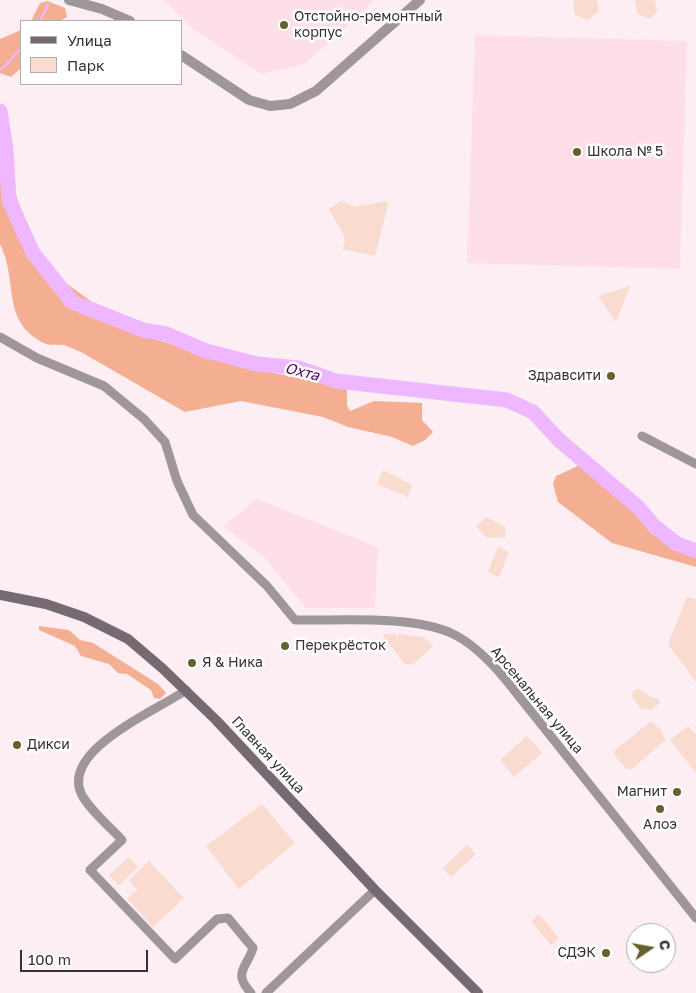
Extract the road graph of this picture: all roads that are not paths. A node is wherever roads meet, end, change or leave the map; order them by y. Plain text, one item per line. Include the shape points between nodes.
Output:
1 (70, 0) edge
2 (420, 0) edge
3 (128, 20) edge
4 (182, 56) edge
5 (0, 337) edge
6 (642, 436) dead end
7 (696, 464) edge
8 (0, 595) edge
9 (186, 690) junction
10 (375, 890) junction
11 (696, 918) edge
12 (251, 993) edge
13 (266, 993) edge
14 (478, 993) edge

1 - 3 street
2 - 4 street via 316,91 290,104 270,106 249,100
5 - 11 street, Арсенальная улица via 37,358 104,386 144,419 165,442 177,482 194,515 268,586 295,620 419,624 452,634 484,656
6 - 7 street
8 - 9 main road, Главная улица via 84,616 128,639
9 - 10 main road, Главная улица
9 - 12 street via 119,730 97,747 85,762 80,774 82,796 122,840 90,870 175,959 217,919 228,918 253,948 241,973
10 - 13 street
10 - 14 main road, Главная улица

